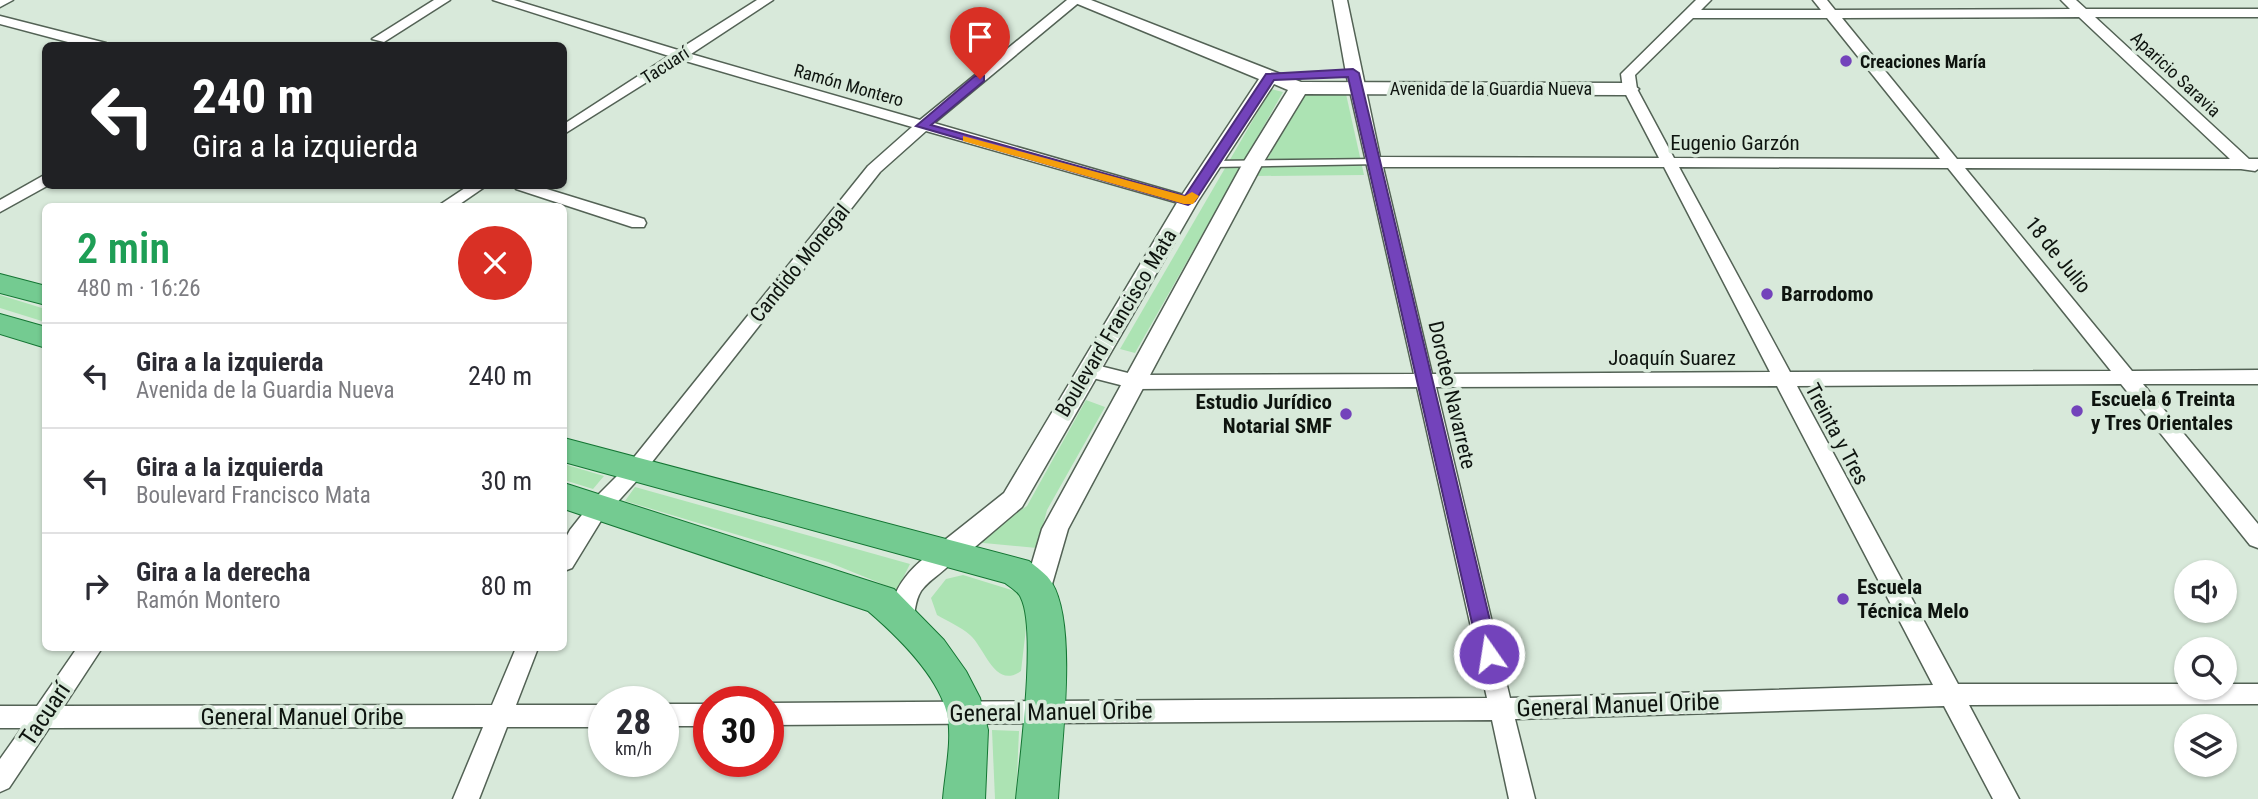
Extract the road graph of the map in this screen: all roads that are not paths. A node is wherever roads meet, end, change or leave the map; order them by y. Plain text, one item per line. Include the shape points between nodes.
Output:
1 (6, 0) edge
2 (443, 0) edge
3 (500, 0) edge
4 (766, 0) edge
5 (1075, 0) edge
6 (1340, 0) edge
7 (1704, 0) edge
8 (2068, 0) edge
9 (0, 3) edge
10 (1825, 7) edge
11 (2083, 13) junction
12 (2258, 13) edge
13 (1692, 14) junction
14 (0, 20) edge
15 (379, 39) dead end
16 (85, 42) edge
17 (679, 55) junction
18 (1270, 76) junction
19 (1355, 81) junction
20 (1629, 81) junction
21 (1299, 88) junction
22 (922, 126) junction
23 (567, 128) edge
24 (1376, 162) junction
25 (1253, 163) junction
26 (1213, 164) junction
27 (1669, 164) junction
28 (1956, 164) junction
29 (2252, 164) edge
30 (2258, 177) edge
31 (42, 181) edge
32 (473, 189) edge
33 (531, 189) edge
34 (1188, 201) junction
35 (451, 203) edge
36 (0, 207) edge
37 (638, 223) dead end
38 (0, 283) edge
39 (42, 295) edge
40 (0, 324) edge
41 (42, 337) edge
42 (1088, 370) junction
43 (2125, 376) junction
44 (2258, 377) edge
45 (1783, 380) junction
46 (1136, 382) junction
47 (1426, 382) junction
48 (567, 451) edge
49 (634, 471) junction
50 (567, 497) edge
51 (598, 506) junction
52 (2258, 539) edge
53 (946, 555) junction
54 (567, 556) edge
55 (1038, 590) junction
56 (903, 617) junction
57 (88, 651) edge
58 (526, 651) edge
59 (2258, 694) edge
60 (1951, 695) junction
61 (1501, 709) junction
62 (1042, 711) junction
63 (966, 713) junction
64 (784, 715) edge
65 (588, 716) edge
66 (43, 717) junction
67 (497, 717) junction
68 (0, 718) edge
69 (0, 780) edge
70 (467, 799) edge
71 (964, 799) edge
72 (1037, 799) edge
73 (1522, 799) edge
74 (2006, 799) edge

1 - 9 street
2 - 15 street
3 - 17 street, Ramón Montero
4 - 17 street, Tacuarí
5 - 18 street, Avenida de la Guardia Nueva
5 - 22 street, Candido Monegal
6 - 19 street, Doroteo Navarrete
7 - 13 street
8 - 11 street, Aparicio Saravia
10 - 11 street
10 - 13 street
10 - 28 street, 18 de Julio
11 - 12 street
11 - 29 street, Aparicio Saravia
13 - 20 street
14 - 16 street
17 - 22 street, Ramón Montero
17 - 23 street, Tacuarí
18 - 19 street, Avenida de la Guardia Nueva
18 - 21 street, Avenida de la Guardia Nueva
18 - 26 street, Boulevard Francisco Mata
19 - 20 street, Avenida de la Guardia Nueva
19 - 21 street, Avenida de la Guardia Nueva
19 - 24 street, Doroteo Navarrete
20 - 27 street, Treinta y Tres
21 - 25 street, Boulevard Francisco Mata
22 - 34 street, Ramón Montero
22 - 49 street, Candido Monegal via 874,169
24 - 25 street, Eugenio Garzón
24 - 27 street, Eugenio Garzón
24 - 47 street, Doroteo Navarrete
25 - 26 street, Eugenio Garzón
25 - 46 street, Boulevard Francisco Mata
26 - 34 street, Boulevard Francisco Mata
27 - 28 street, Eugenio Garzón
27 - 45 street, Treinta y Tres
28 - 29 street, Eugenio Garzón
28 - 43 street, 18 de Julio
29 - 30 street, Aparicio Saravia
31 - 36 street
32 - 35 street
33 - 37 street
34 - 42 street, Boulevard Francisco Mata
38 - 39 main road
40 - 41 main road
42 - 46 street, Joaquín Suarez
42 - 53 street, Boulevard Francisco Mata via 1013,500
43 - 44 street, Joaquín Suarez
43 - 45 street, Joaquín Suarez
43 - 52 street, 18 de Julio
45 - 47 street, Joaquín Suarez
45 - 60 street, Treinta y Tres
46 - 47 street, Joaquín Suarez
46 - 55 street, Boulevard Francisco Mata via 1055,528
47 - 61 street, Doroteo Navarrete
48 - 49 main road
49 - 51 street, Candido Monegal
49 - 53 main road
50 - 51 main road
51 - 54 street, Candido Monegal
51 - 56 main road via 852,589 881,600
53 - 55 main road via 1016,570
53 - 56 street, Boulevard Francisco Mata via 913,584 902,607
55 - 62 main road, Boulevard Francisco Mata via 1045,626
56 - 63 main road via 941,662
57 - 66 street, Tacuarí
58 - 67 street
59 - 60 street, General Manuel Oribe
60 - 61 street, General Manuel Oribe
60 - 74 street, Treinta y Tres
61 - 62 street, General Manuel Oribe
61 - 73 street, Doroteo Navarrete
62 - 63 street, General Manuel Oribe
62 - 72 main road, Boulevard Francisco Mata
63 - 64 street, General Manuel Oribe
63 - 71 main road
65 - 67 street, General Manuel Oribe
66 - 67 street, General Manuel Oribe
66 - 68 street, General Manuel Oribe
66 - 69 street, Tacuarí
67 - 70 street

